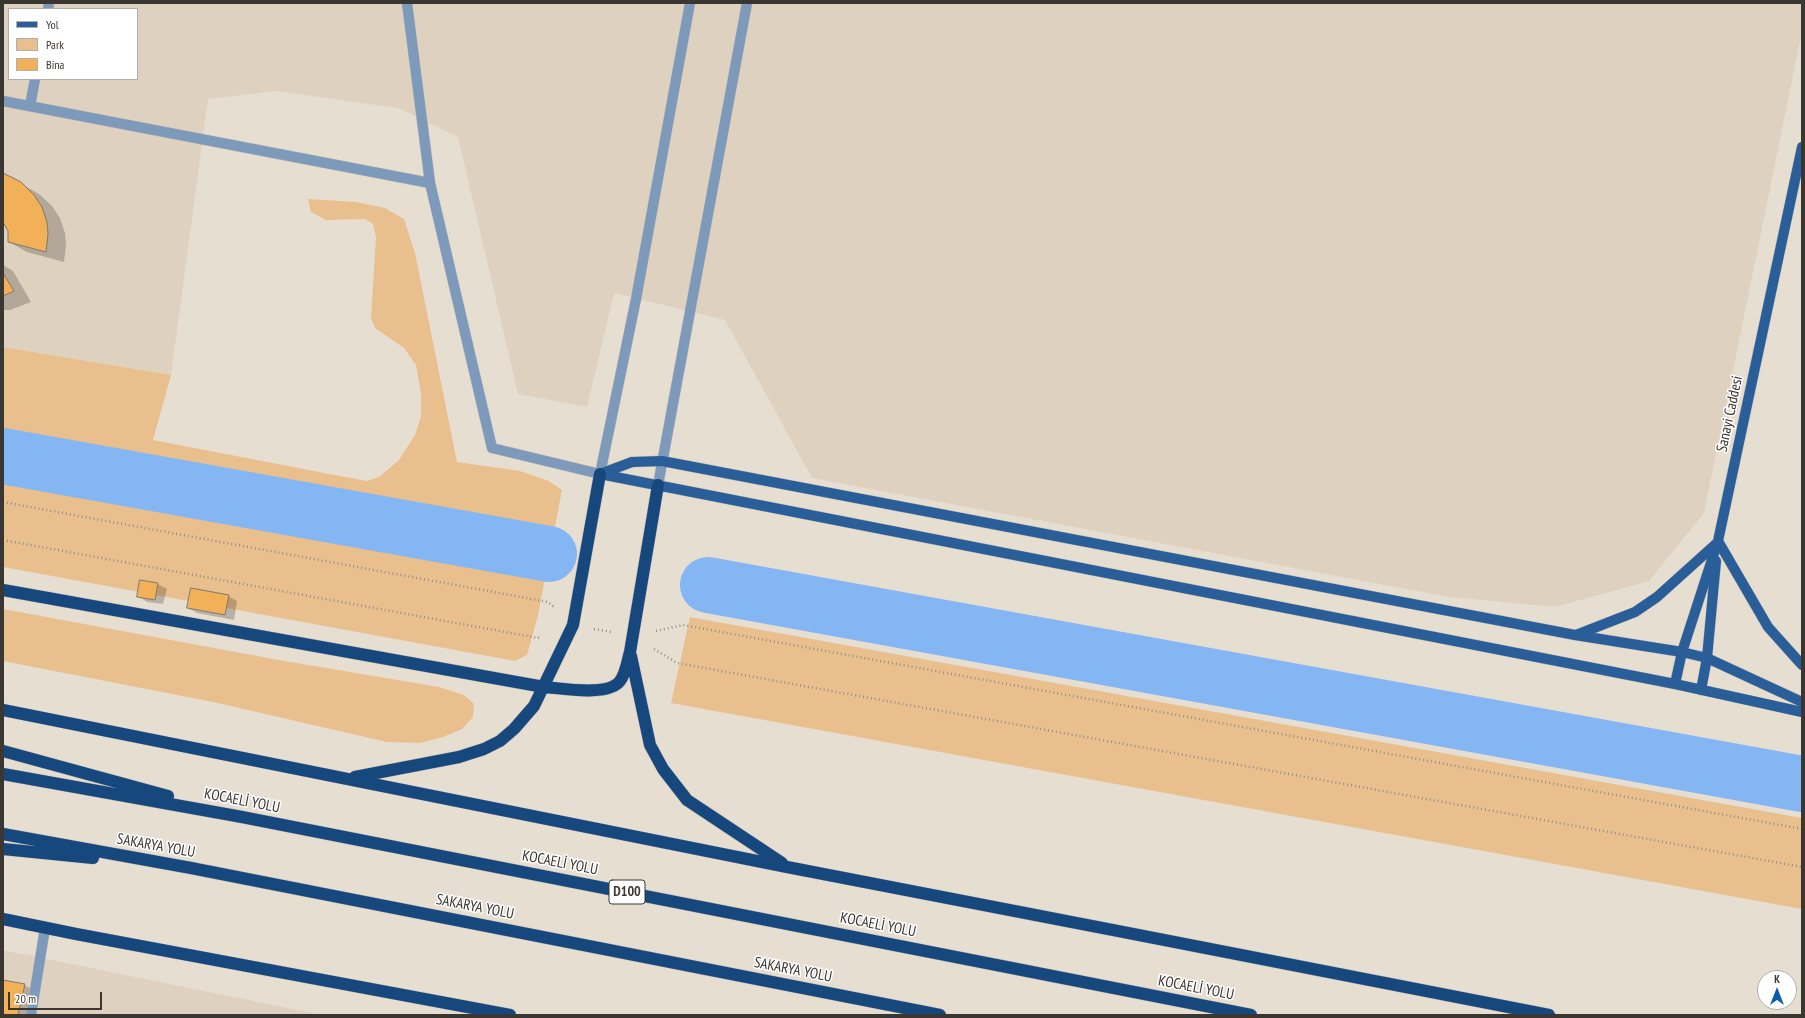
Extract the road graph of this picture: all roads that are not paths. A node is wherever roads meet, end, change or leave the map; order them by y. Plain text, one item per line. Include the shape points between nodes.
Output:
1 (407, 3) edge
2 (690, 3) edge
3 (747, 3) edge
4 (35, 80) edge
5 (3, 101) edge
6 (30, 106) junction
7 (1802, 147) edge
8 (430, 183) junction
9 (662, 461) junction
10 (600, 474) junction
11 (658, 484) junction
12 (1718, 542) junction
13 (3, 590) edge
14 (1575, 635) junction
15 (630, 652) junction
16 (1682, 652) junction
17 (1707, 658) junction
18 (1802, 665) edge
19 (1675, 684) junction
20 (544, 687) junction
21 (1701, 690) junction
22 (1802, 702) edge
23 (3, 710) edge
24 (1802, 712) edge
25 (3, 751) edge
26 (3, 774) edge
27 (348, 778) junction
28 (242, 817) junction
29 (3, 834) edge
30 (3, 849) edge
31 (788, 867) junction
32 (191, 868) junction
33 (3, 919) edge
34 (45, 928) junction
35 (31, 1015) edge
36 (510, 1015) edge
37 (940, 1015) edge
38 (1251, 1015) edge
39 (1549, 1015) edge

1 - 8 lane
2 - 10 lane via 636,298
3 - 9 lane
4 - 6 lane
5 - 6 lane
6 - 8 lane
7 - 12 main road, Sanayi Caddesi
8 - 10 lane via 492,448
9 - 10 main road via 632,462
9 - 11 lane
9 - 14 main road
10 - 11 main road
10 - 20 highway via 573,625
11 - 15 highway
11 - 19 main road
12 - 14 main road via 1657,597 1634,612
12 - 16 main road, Sanayi Caddesi
12 - 17 main road
12 - 18 main road via 1768,627
13 - 20 highway
14 - 16 main road
15 - 20 highway via 619,683 609,688 597,691
15 - 31 highway via 650,745 663,769 687,800
16 - 17 main road
16 - 19 main road, Sanayi Caddesi
17 - 21 main road
17 - 22 main road
19 - 21 main road
20 - 27 highway via 534,706 514,729 500,741 484,749 459,757
21 - 24 main road
23 - 27 highway
25 - 28 highway
26 - 28 highway, KOCAELİ YOLU / D100
27 - 31 highway
28 - 38 highway, KOCAELİ YOLU / D100
29 - 32 highway, SAKARYA YOLU
30 - 32 highway
31 - 39 highway
32 - 37 highway, SAKARYA YOLU
33 - 34 highway
34 - 35 lane
34 - 36 highway

